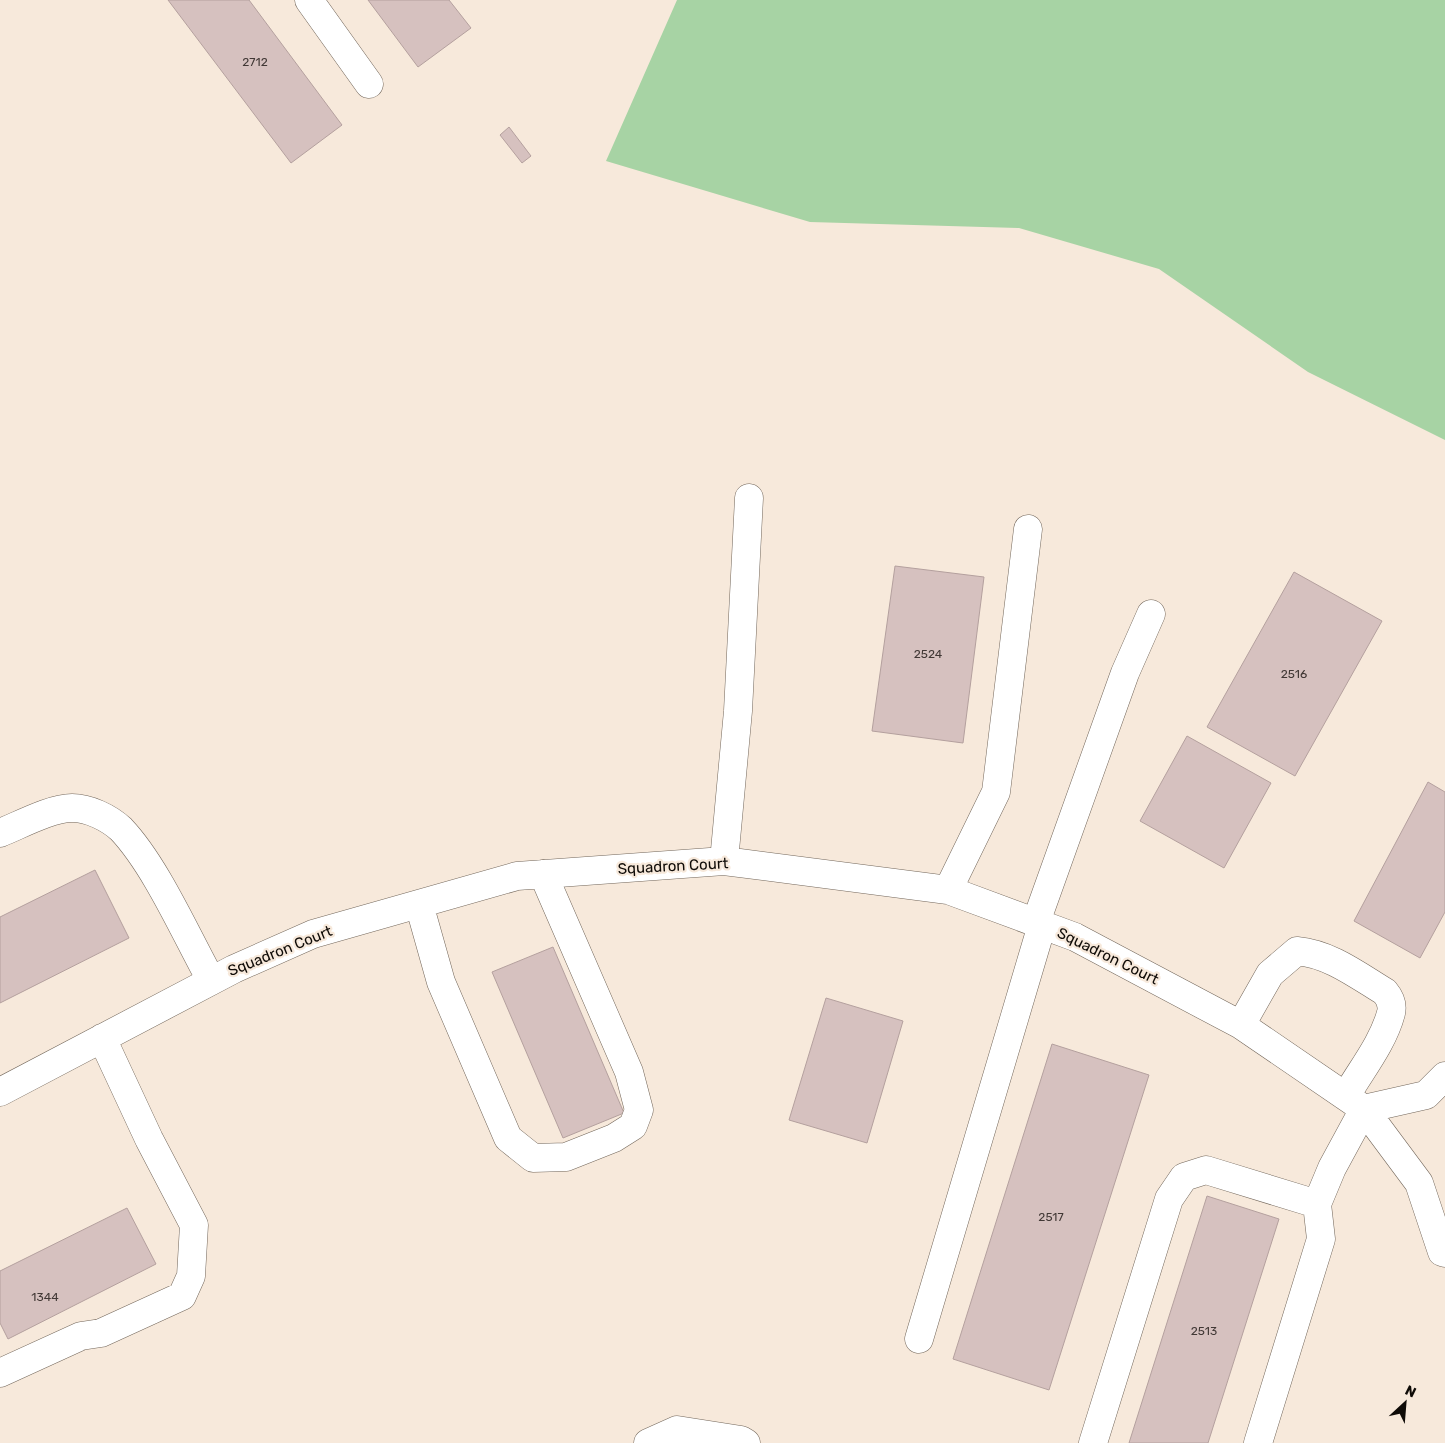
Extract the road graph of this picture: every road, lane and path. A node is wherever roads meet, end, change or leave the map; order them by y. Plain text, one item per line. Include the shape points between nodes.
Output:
1 (309, 0) edge
2 (369, 84) dead end
3 (749, 498) dead end
4 (1028, 530) dead end
5 (1151, 614) dead end
6 (0, 833) edge
7 (724, 860) junction
8 (543, 874) junction
9 (948, 890) junction
10 (419, 904) junction
11 (1039, 923) junction
12 (212, 980) junction
13 (1241, 1025) junction
14 (102, 1038) junction
15 (1445, 1076) edge
16 (0, 1092) edge
17 (1355, 1103) junction
18 (1317, 1204) junction
19 (1445, 1253) edge
20 (919, 1339) dead end
21 (0, 1373) edge
22 (648, 1443) edge
23 (746, 1443) edge
24 (1093, 1443) edge
25 (1258, 1443) edge

1 - 2 street
3 - 7 street via 738,711
4 - 9 street via 996,792
5 - 11 street via 1125,673
6 - 12 street via 73,808 97,813 120,828 145,860
7 - 8 street, Squadron Court
7 - 9 street, Squadron Court
8 - 10 street, Squadron Court via 517,876
8 - 10 street via 629,1072 639,1110 633,1126 614,1138 566,1157 533,1158 508,1138 441,982
9 - 11 street, Squadron Court
10 - 12 street, Squadron Court via 313,934
11 - 13 street, Squadron Court via 1075,937
11 - 20 street
12 - 14 street, Squadron Court
13 - 17 street, Squadron Court
13 - 17 street via 1270,974 1297,951 1315,953 1334,961 1385,992 1390,998 1391,1012
14 - 16 street, Squadron Court
14 - 21 street via 148,1139 194,1225 191,1276 182,1296 101,1334 81,1336
15 - 17 street via 1426,1095
17 - 18 street
17 - 19 street, Squadron Court via 1419,1183
18 - 24 street via 1206,1170 1184,1177 1169,1198
18 - 25 street via 1321,1240
22 - 23 street via 677,1430

